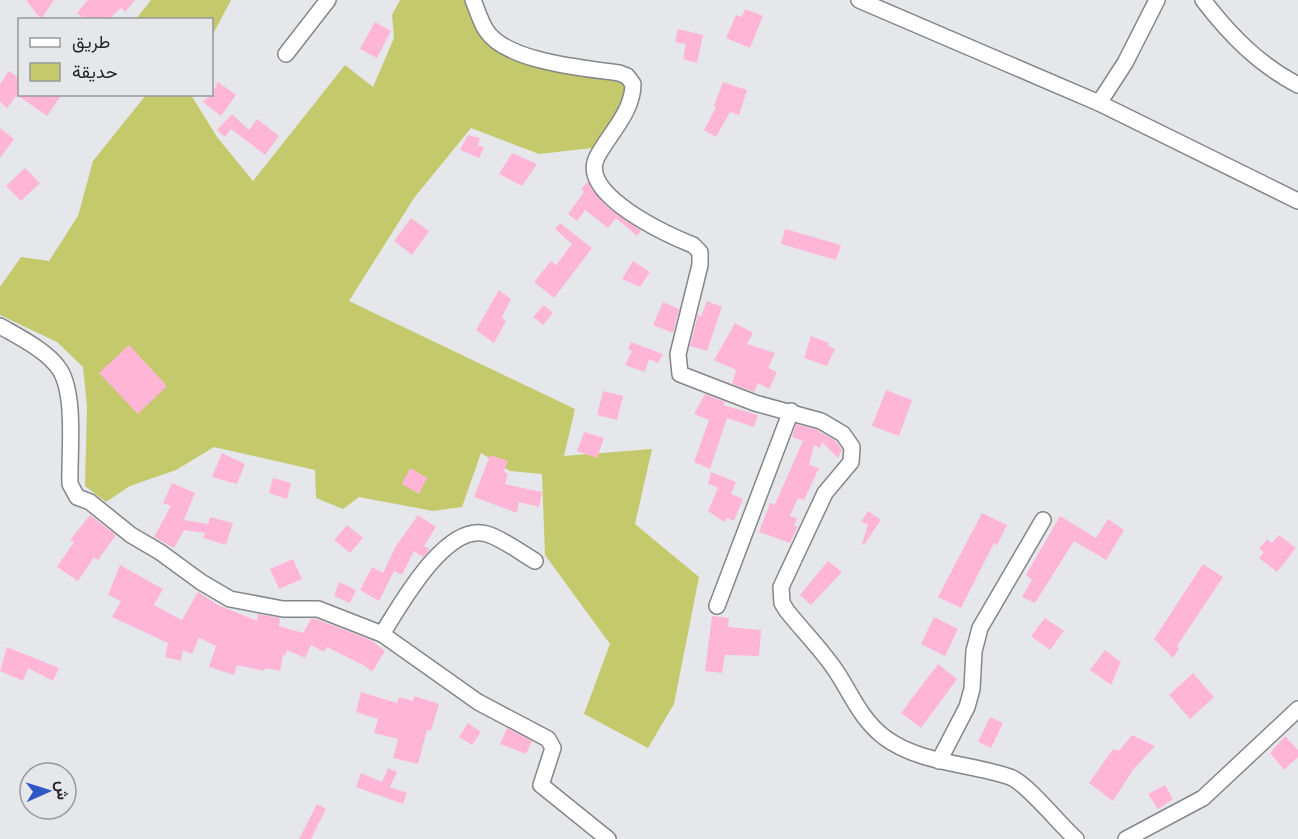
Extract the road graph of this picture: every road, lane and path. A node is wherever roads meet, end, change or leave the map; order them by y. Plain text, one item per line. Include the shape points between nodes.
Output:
1 (328, 0) edge
2 (473, 0) edge
3 (859, 0) edge
4 (1156, 0) edge
5 (1203, 0) edge
6 (286, 54) dead end
7 (1298, 85) edge
8 (1099, 104) junction
9 (1298, 201) edge
10 (0, 326) edge
11 (791, 411) junction
12 (1042, 520) dead end
13 (535, 561) dead end
14 (717, 606) dead end
15 (382, 634) junction
16 (1298, 709) edge
17 (939, 761) junction
18 (608, 839) edge
19 (1076, 839) edge
20 (1126, 839) edge

1 - 6 street
2 - 11 street via 486,30 514,51 627,76 633,93 596,159 594,174 598,185 614,201 700,252 678,354 680,374 755,403
3 - 8 street
4 - 8 street via 1125,63
5 - 7 street via 1246,50
8 - 9 street
10 - 15 street via 59,368 67,386 70,484 77,497 90,502 106,517 230,599 282,609 318,609
11 - 14 street
11 - 17 street via 843,434 853,454 810,522 781,586 782,603 838,673 865,718 900,747
12 - 17 street via 980,628 967,707
13 - 15 street via 487,534 461,536 422,574
15 - 18 street via 477,702 548,739 553,748 541,785
16 - 20 street via 1203,798
17 - 19 street via 1012,778

